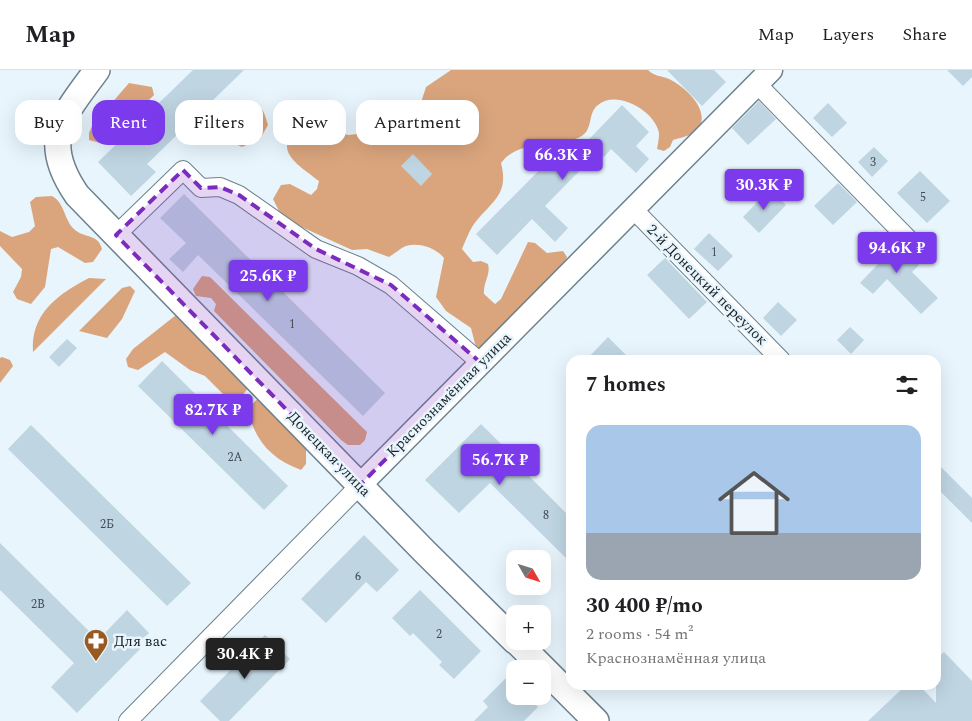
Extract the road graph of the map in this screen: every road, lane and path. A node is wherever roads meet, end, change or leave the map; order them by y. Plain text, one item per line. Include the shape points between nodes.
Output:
1 (97, 70) edge
2 (764, 77) edge
3 (633, 209) junction
4 (116, 235) junction
5 (920, 251) dead end
6 (776, 355) edge
7 (481, 363) junction
8 (360, 486) junction
9 (506, 632) edge
10 (524, 650) edge
11 (128, 721) edge
12 (596, 721) edge

1 - 4 main road, Донецкая улица via 59,126 57,148 68,182
2 - 3 street, Краснознамённая улица
2 - 5 street
3 - 6 street, 2-й Донецкий переулок
3 - 7 street, Краснознамённая улица
4 - 7 street via 183,170 200,188 220,188 239,195 316,249 358,266 391,285
4 - 8 main road, Донецкая улица
7 - 8 street, Краснознамённая улица
8 - 9 main road, Донецкая улица
8 - 11 street, Краснознамённая улица
10 - 12 main road, Донецкая улица

